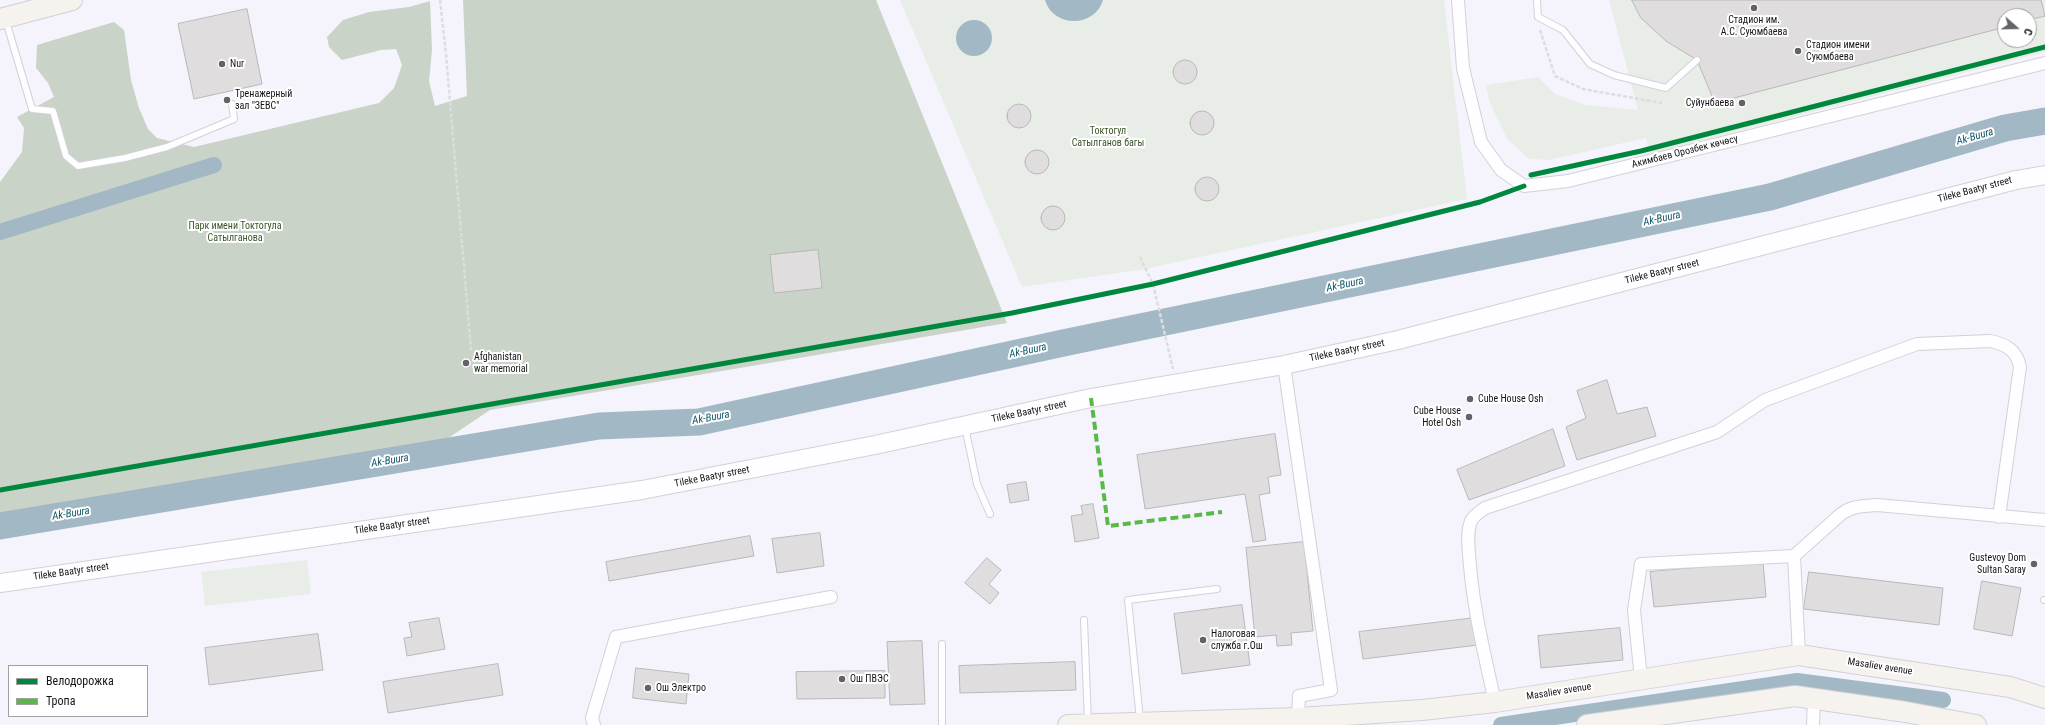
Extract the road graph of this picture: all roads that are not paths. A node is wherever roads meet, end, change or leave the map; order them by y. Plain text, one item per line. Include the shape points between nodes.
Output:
1 (72, 0) edge
2 (1458, 0) edge
3 (1537, 0) edge
4 (2, 18) edge
5 (1698, 60) dead end
6 (2045, 63) edge
7 (232, 104) dead end
8 (2045, 175) edge
9 (1284, 364) junction
10 (964, 426) junction
11 (990, 514) dead end
12 (1999, 517) junction
13 (2045, 520) edge
14 (1794, 556) junction
15 (0, 583) edge
16 (1217, 588) dead end
17 (831, 598) dead end
18 (1084, 620) dead end
19 (942, 644) dead end
20 (1799, 655) junction
21 (1641, 679) junction
22 (1814, 698) junction
23 (2045, 698) edge
24 (1495, 702) junction
25 (1298, 718) junction
26 (1647, 720) edge
27 (1140, 723) junction
28 (1088, 724) edge
29 (594, 725) edge
30 (942, 725) edge
31 (1068, 725) edge
32 (1587, 725) edge
33 (1813, 725) edge
34 (1976, 725) edge

1 - 4 main road
2 - 6 street, Акимбаев Орозбек көчөсү via 1463,68 1481,142 1502,170 1524,186 1568,181
3 - 5 lane via 1538,17 1563,30 1590,64 1614,75 1666,88
4 - 7 lane via 32,109 53,111 66,156 78,166 167,147 234,119
8 - 9 street, Tileke Baatyr street via 2016,180 1398,340
9 - 10 street, Tileke Baatyr street via 1091,398
9 - 25 street via 1331,690 1299,696
10 - 11 lane via 977,484
10 - 15 street, Tileke Baatyr street via 642,490
12 - 13 street
12 - 14 street via 1877,505 1856,506 1848,508
12 - 24 street via 2020,367 2019,360 2012,350 1990,341 1917,344 1857,365 1765,400 1718,432 1485,508 1478,513 1472,519 1469,529 1468,550 1478,630
14 - 20 street
14 - 21 street via 1641,564 1634,610
16 - 27 lane via 1128,600
17 - 29 street via 616,637 592,718
18 - 28 lane
19 - 30 lane
20 - 21 main road, Masaliev avenue
20 - 23 main road, Masaliev avenue via 2010,687
21 - 24 main road, Masaliev avenue
22 - 26 main road via 1795,696
22 - 33 street
22 - 34 main road
24 - 25 main road, Masaliev avenue via 1422,710
25 - 27 main road, Masaliev avenue
26 - 32 main road
27 - 28 main road, Masaliev avenue
28 - 31 main road, Masaliev avenue

